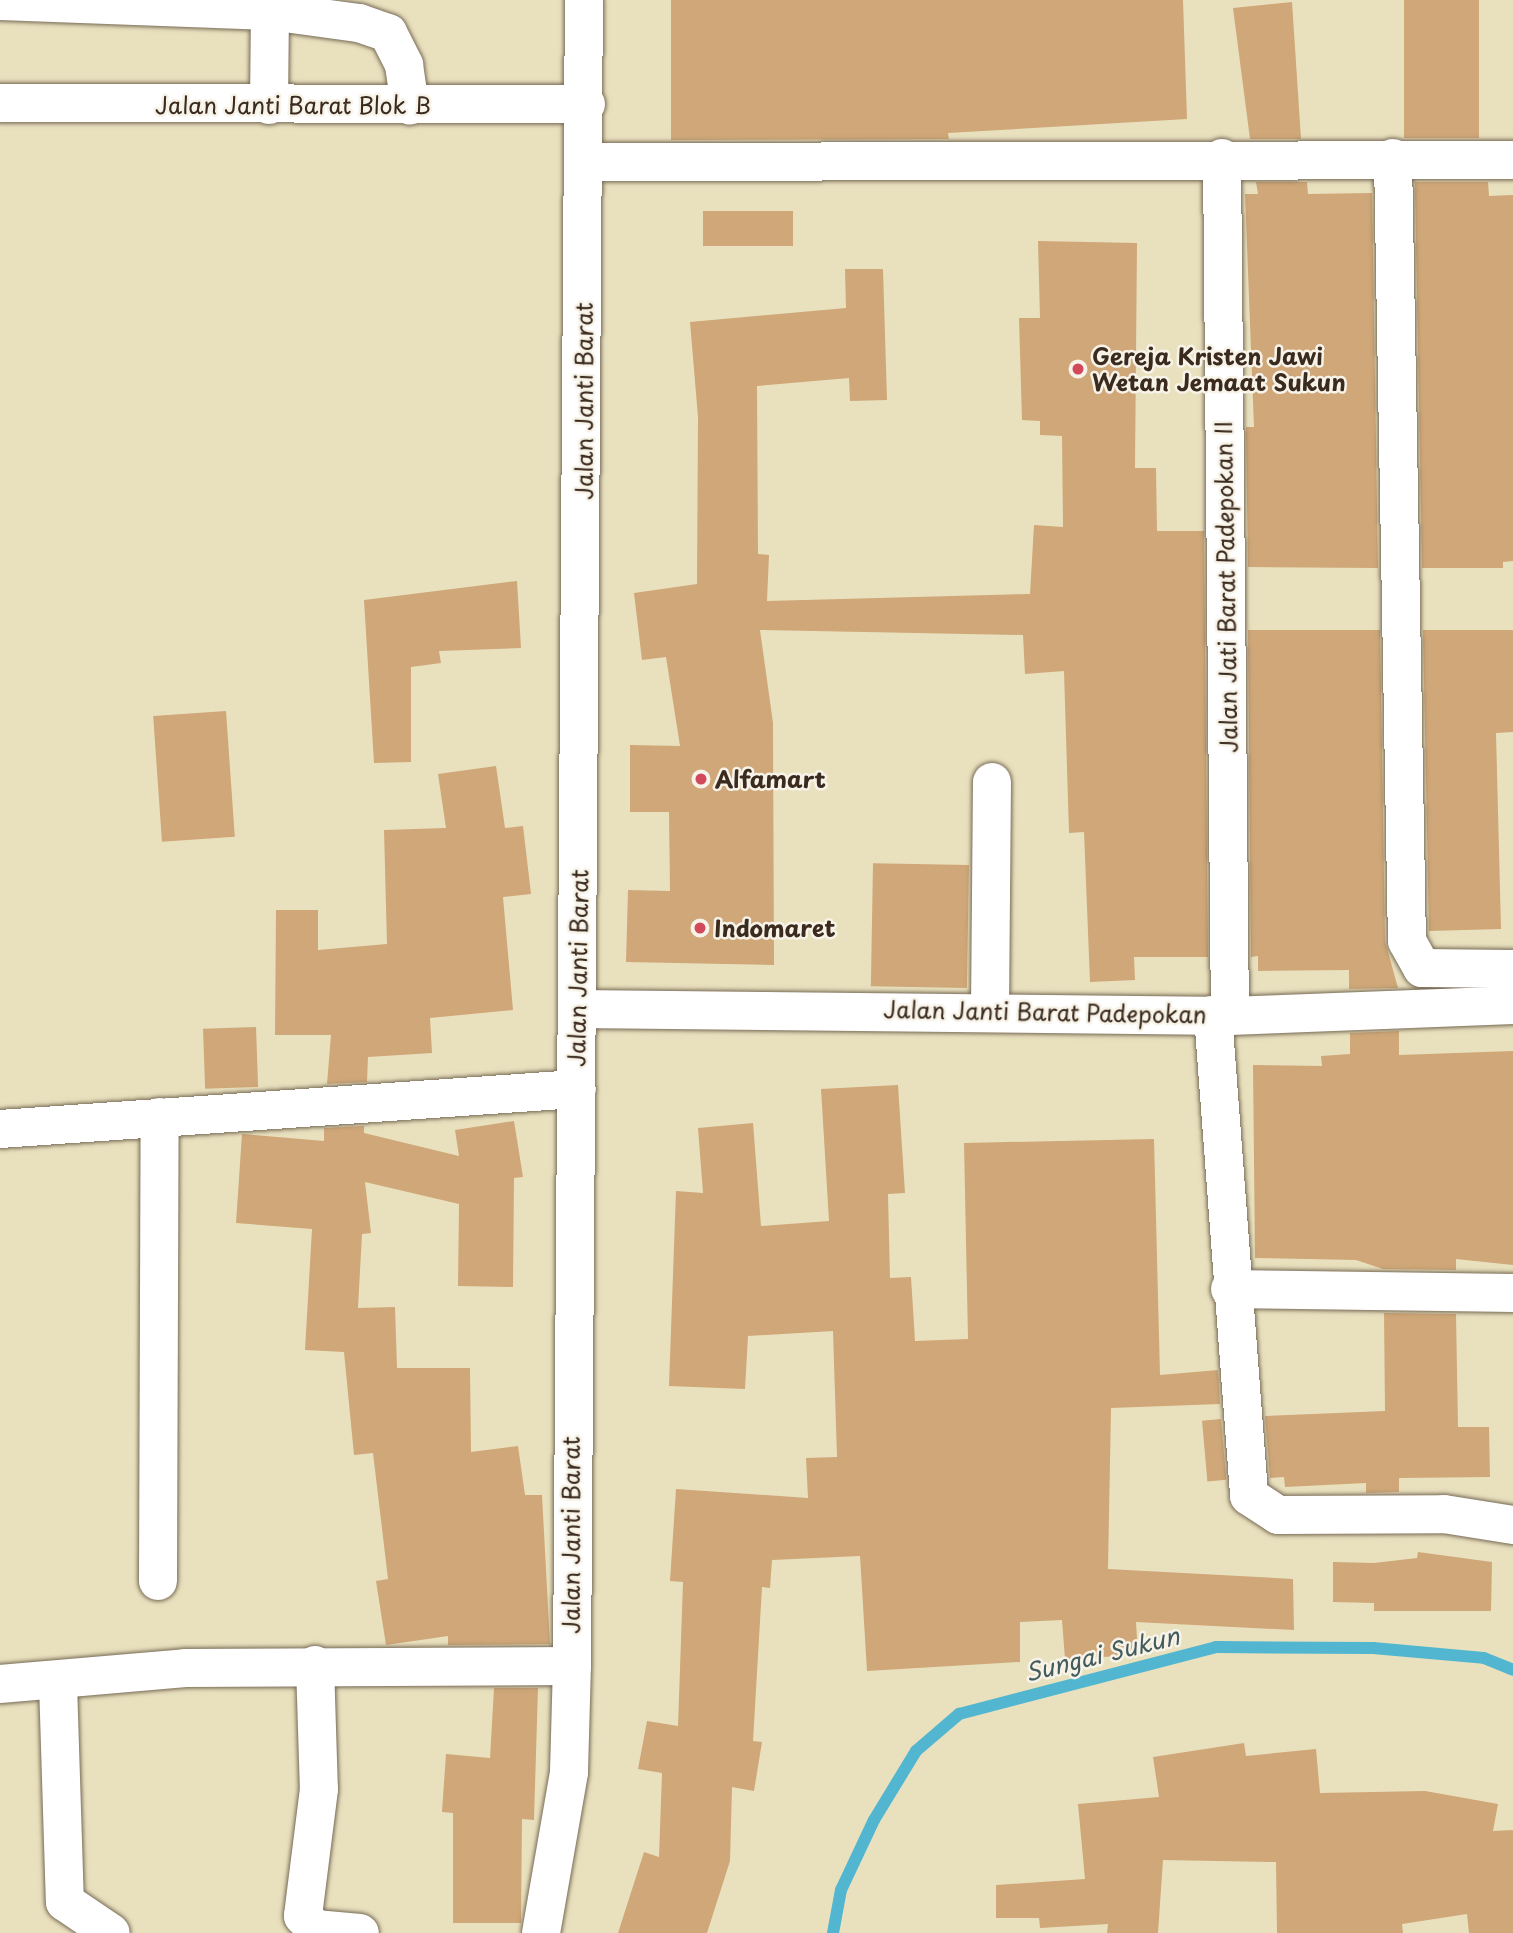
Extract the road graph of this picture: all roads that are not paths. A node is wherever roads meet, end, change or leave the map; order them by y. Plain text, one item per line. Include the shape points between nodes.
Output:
1 (584, 0) edge
2 (0, 1) edge
3 (270, 11) junction
4 (0, 103) edge
5 (586, 104) junction
6 (269, 105) junction
7 (410, 106) junction
8 (1222, 158) junction
9 (1393, 158) junction
10 (1513, 160) edge
11 (585, 162) junction
12 (992, 782) dead end
13 (1513, 969) edge
14 (1513, 1005) edge
15 (577, 1009) junction
16 (990, 1009) junction
17 (1222, 1016) junction
18 (577, 1089) junction
19 (160, 1117) junction
20 (0, 1129) edge
21 (1230, 1289) junction
22 (1513, 1293) edge
23 (1513, 1525) edge
24 (158, 1581) dead end
25 (315, 1665) junction
26 (572, 1666) junction
27 (58, 1683) junction
28 (0, 1684) edge
29 (111, 1933) edge
30 (360, 1933) edge
31 (541, 1933) edge

1 - 5 street, Jalan Janti Barat
2 - 3 street
3 - 6 street
3 - 7 street via 388,33 404,65
4 - 6 street, Jalan Janti Barat Blok B
5 - 7 street, Jalan Janti Barat Blok B
5 - 11 street, Jalan Janti Barat
6 - 7 street, Jalan Janti Barat Blok B
8 - 9 street
8 - 11 street
8 - 17 street, Jalan Jati Barat Padepokan II
9 - 10 street
9 - 13 street via 1408,941 1422,968
11 - 15 street, Jalan Janti Barat
12 - 16 street
14 - 17 street, Jalan Janti Barat Padepokan
15 - 16 street, Jalan Janti Barat Padepokan
15 - 18 street, Jalan Janti Barat
16 - 17 street, Jalan Janti Barat Padepokan
17 - 21 street, Jalan Jati Barat Padepokan II
18 - 19 street
18 - 26 street, Jalan Janti Barat
19 - 20 street
19 - 24 street
21 - 22 street
21 - 23 street, Jalan Jati Barat Padepokan II via 1246,1482 1260,1507 1278,1515 1444,1514
25 - 26 street
25 - 27 street via 185,1668
25 - 30 street via 319,1789 303,1916 315,1929
26 - 31 street, Jalan Janti Barat via 569,1772
27 - 28 street
27 - 29 street via 65,1902

